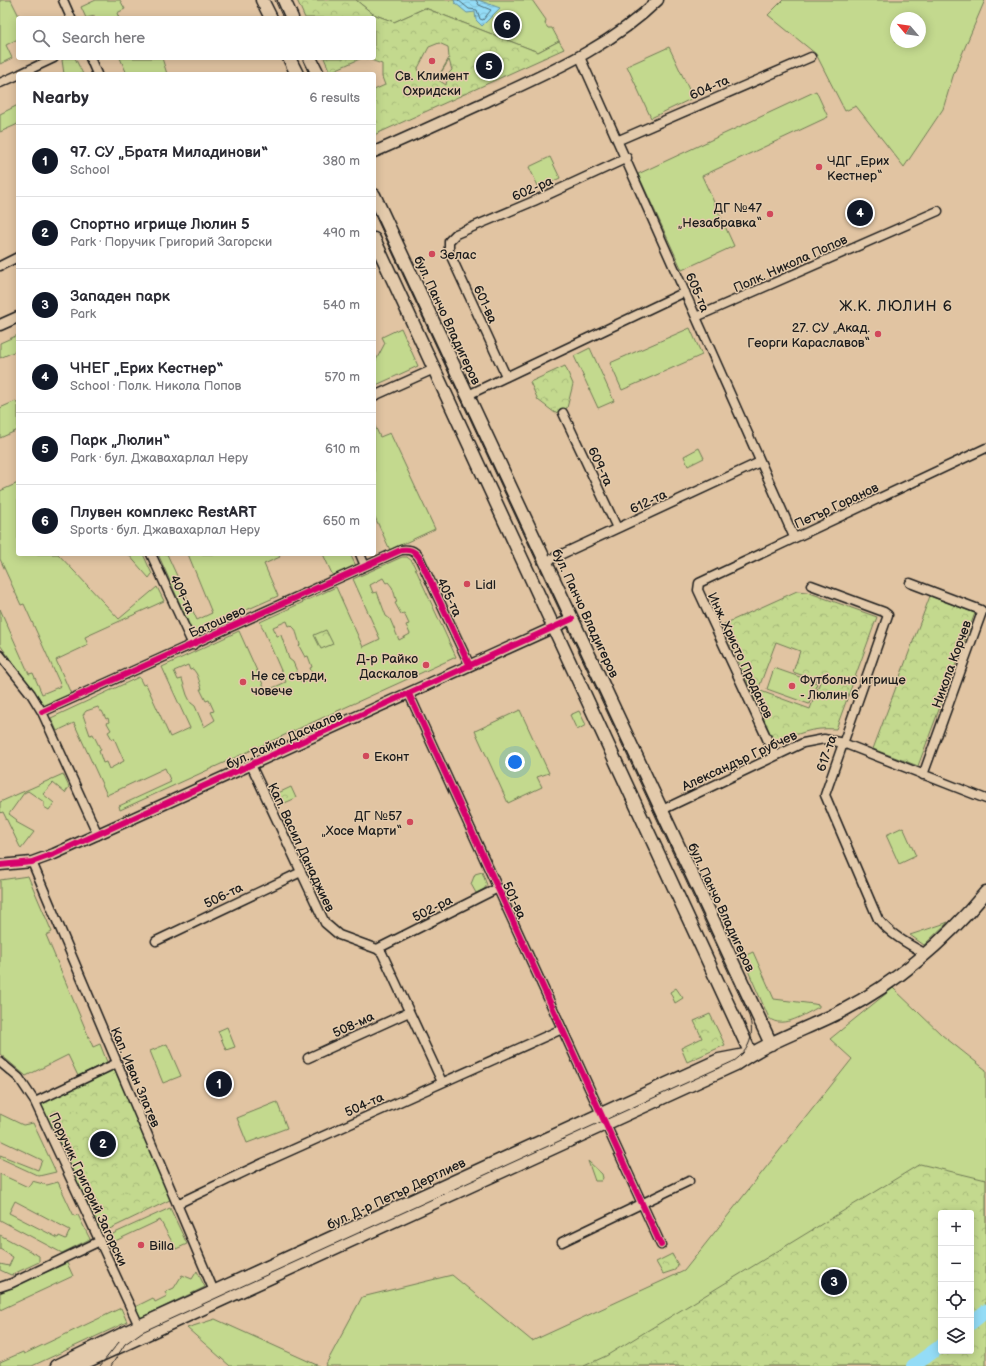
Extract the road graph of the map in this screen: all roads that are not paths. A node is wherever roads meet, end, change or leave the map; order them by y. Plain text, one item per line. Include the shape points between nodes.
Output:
1 (63, 0) edge
2 (262, 0) edge
3 (284, 0) edge
4 (658, 0) edge
5 (70, 16) edge
6 (270, 16) edge
7 (291, 16) edge
8 (580, 57) junction
9 (810, 57) dead end
10 (50, 60) edge
11 (91, 60) edge
12 (290, 60) edge
13 (311, 60) edge
14 (23, 72) edge
15 (96, 72) edge
16 (296, 72) edge
17 (317, 72) edge
18 (16, 75) edge
19 (0, 83) edge
20 (619, 140) junction
21 (376, 151) edge
22 (627, 158) junction
23 (376, 199) edge
24 (938, 211) dead end
25 (448, 241) joint
26 (376, 244) edge
27 (16, 258) edge
28 (0, 266) edge
29 (685, 292) junction
30 (696, 317) junction
31 (16, 318) edge
32 (0, 325) edge
33 (434, 369) junction
34 (506, 376) junction
35 (376, 395) edge
36 (468, 395) junction
37 (563, 413) dead end
38 (986, 448) edge
39 (760, 462) junction
40 (617, 528) junction
41 (794, 537) junction
42 (401, 550) joint
43 (152, 556) edge
44 (361, 556) edge
45 (547, 562) junction
46 (365, 566) junction
47 (910, 583) dead end
48 (698, 585) joint
49 (811, 585) dead end
50 (572, 620) junction
51 (553, 628) junction
52 (193, 644) junction
53 (0, 655) edge
54 (470, 666) junction
55 (409, 694) junction
56 (42, 712) junction
57 (843, 743) junction
58 (775, 756) junction
59 (251, 765) junction
60 (923, 775) junction
61 (986, 799) edge
62 (662, 810) junction
63 (98, 835) junction
64 (32, 862) junction
65 (0, 865) edge
66 (301, 872) junction
67 (498, 888) junction
68 (986, 892) edge
69 (156, 941) dead end
70 (377, 949) junction
71 (926, 954) junction
72 (409, 1012) junction
73 (562, 1029) junction
74 (771, 1044) junction
75 (751, 1054) junction
76 (308, 1058) dead end
77 (0, 1062) edge
78 (117, 1062) junction
79 (442, 1082) junction
80 (35, 1102) junction
81 (603, 1119) junction
82 (689, 1181) dead end
83 (642, 1202) junction
84 (177, 1204) junction
85 (100, 1241) junction
86 (562, 1242) dead end
87 (661, 1245) dead end
88 (0, 1287) edge
89 (216, 1296) junction
90 (141, 1330) junction
91 (57, 1366) edge
92 (78, 1366) edge

1 - 5 street
2 - 6 main road
3 - 7 main road
4 - 8 street via 629,26
8 - 20 street, 605-та
8 - 21 street
9 - 20 street, 604-та
10 - 14 street
11 - 15 street
12 - 16 main road
13 - 17 main road
18 - 19 street
20 - 22 street, 605-та
22 - 25 street, 602-ра via 456,234
22 - 29 street, 605-та
23 - 36 main road, бул. Панчо Владигеров
24 - 30 street, Полк. Никола Попов
25 - 34 street, 601-ва via 449,252
26 - 33 main road
27 - 28 street
29 - 30 street, 605-та
29 - 34 street
30 - 39 street, 605-та
31 - 32 street
33 - 35 street
33 - 51 main road
34 - 36 street
36 - 45 main road, бул. Панчо Владигеров
37 - 40 street, 609-та
38 - 41 street, Петър Горанов
39 - 40 street, 612-та
39 - 41 street, 605-та
40 - 45 street, 612-та
41 - 48 street, Петър Горанов via 700,581
42 - 46 street, Батошево
42 - 54 street, 405-та via 411,550 419,556
43 - 52 street, 409-та
44 - 46 street
45 - 50 main road, бул. Панчо Владигеров
46 - 52 street, Батошево
47 - 60 street, Никола Корчев via 982,612
48 - 58 street, Инж. Христо Проданов via 698,590
49 - 57 street, 617-та via 888,615
50 - 51 street, бул. Райко Даскалов
50 - 62 main road, бул. Панчо Владигеров
51 - 54 street, бул. Райко Даскалов
51 - 75 main road
52 - 56 street, Батошево
53 - 56 street
54 - 55 street, бул. Райко Даскалов
55 - 59 street, бул. Райко Даскалов
55 - 67 street, 501-ва
56 - 63 street
57 - 58 street, Александър Грубчев via 824,739 803,743
57 - 60 street, Александър Грубчев
57 - 71 street, 617-та via 825,795 828,805 878,919 898,938
58 - 62 street, Александър Грубчев
59 - 63 street, бул. Райко Даскалов
59 - 66 street, Кап. Васил Данаджиев
60 - 61 street, Александър Грубчев
62 - 74 main road, бул. Панчо Владигеров
63 - 64 street, бул. Райко Даскалов
64 - 65 street, бул. Райко Даскалов
64 - 78 street, Кап. Иван Златев
66 - 69 street, 506-та
66 - 70 street, Кап. Васил Данаджиев via 325,923 339,935
67 - 70 street, 502-ра
67 - 73 street, 501-ва
68 - 71 main road, бул. Д-р Петър Дертлиев
70 - 72 street via 382,953
71 - 74 main road, бул. Д-р Петър Дертлиев via 884,986 854,1004
72 - 76 street, 508-ма
72 - 79 street
73 - 79 street, 504-та
73 - 81 street, 501-ва
74 - 75 main road, бул. Д-р Петър Дертлиев
75 - 81 main road, бул. Д-р Петър Дертлиев via 718,1060
77 - 80 street, Поручик Григорий Загорски via 19,1078
78 - 80 street
78 - 84 street, Кап. Иван Златев
79 - 84 street, 504-та
80 - 85 street, Поручик Григорий Загорски
81 - 83 street, 501-ва
81 - 89 main road, бул. Д-р Петър Дертлиев
82 - 83 street
83 - 86 street
83 - 87 street, 501-ва
84 - 89 street, Кап. Иван Златев
85 - 88 street
85 - 90 street, Поручик Григорий Загорски
89 - 90 main road, бул. Д-р Петър Дертлиев
90 - 91 main road, бул. Д-р Петър Дертлиев
90 - 92 main road, бул. Д-р Петър Дертлиев

